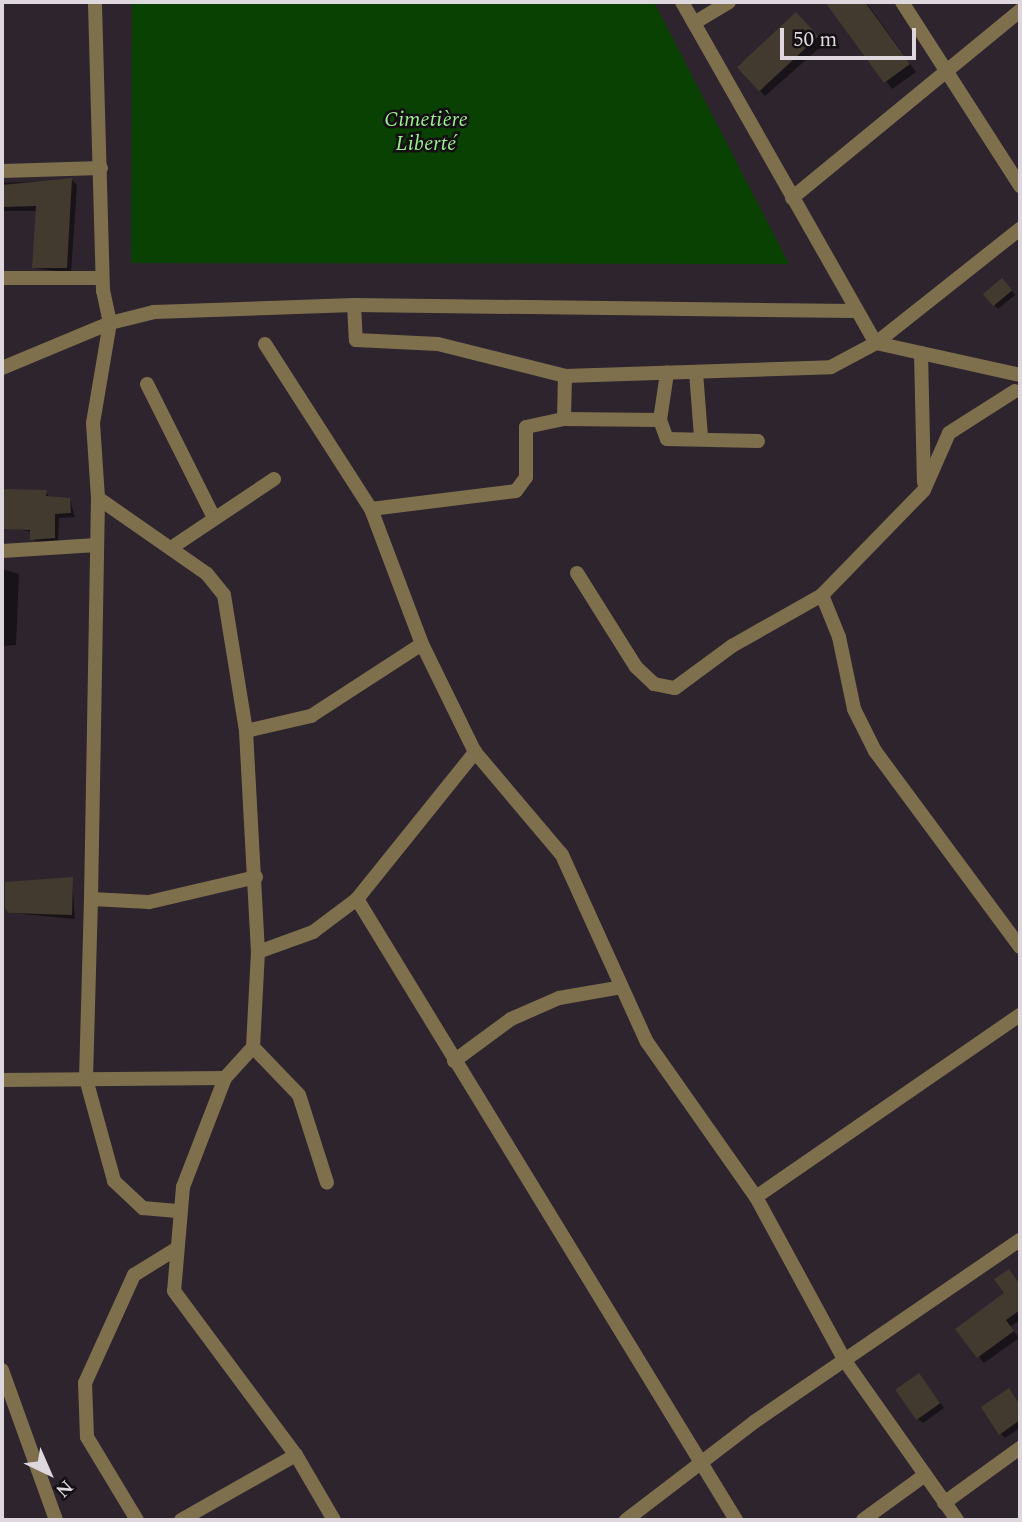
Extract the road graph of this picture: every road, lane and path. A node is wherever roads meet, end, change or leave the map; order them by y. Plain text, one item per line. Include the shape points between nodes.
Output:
1 (95, 2) edge
2 (682, 2) edge
3 (729, 2) edge
4 (902, 2) edge
5 (1020, 11) edge
6 (694, 23) junction
7 (947, 72) junction
8 (101, 168) junction
9 (2, 171) edge
10 (1020, 186) edge
11 (792, 198) junction
12 (1020, 229) edge
13 (2, 278) edge
14 (102, 278) junction
15 (354, 305) junction
16 (855, 310) junction
17 (110, 323) junction
18 (265, 344) dead end
19 (876, 344) junction
20 (921, 354) junction
21 (2, 368) edge
22 (998, 370) junction
23 (696, 372) junction
24 (667, 373) junction
25 (1020, 375) edge
26 (565, 376) junction
27 (147, 384) dead end
28 (1018, 394) edge
29 (564, 419) junction
30 (660, 420) junction
31 (701, 437) junction
32 (758, 441) dead end
33 (274, 479) dead end
34 (924, 490) junction
35 (98, 498) junction
36 (371, 509) junction
37 (213, 516) junction
38 (97, 545) junction
39 (171, 548) junction
40 (2, 551) edge
41 (577, 573) dead end
42 (822, 595) junction
43 (422, 644) junction
44 (246, 731) junction
45 (475, 752) junction
46 (256, 877) junction
47 (91, 899) junction
48 (357, 899) junction
49 (1020, 947) edge
50 (258, 952) junction
51 (618, 988) junction
52 (1020, 1015) edge
53 (253, 1047) junction
54 (454, 1061) junction
55 (225, 1078) junction
56 (86, 1079) junction
57 (2, 1080) edge
58 (327, 1183) dead end
59 (756, 1197) junction
60 (180, 1211) junction
61 (1020, 1240) edge
62 (176, 1249) junction
63 (845, 1361) junction
64 (2, 1370) edge
65 (1020, 1448) edge
66 (296, 1455) junction
67 (699, 1466) junction
68 (925, 1475) junction
69 (944, 1503) junction
70 (56, 1520) edge
71 (137, 1520) edge
72 (181, 1520) edge
73 (334, 1520) edge
74 (626, 1520) edge
75 (736, 1520) edge
76 (863, 1520) edge
77 (957, 1520) edge

1 - 8 street
2 - 6 street
3 - 6 street
4 - 7 street
5 - 7 street
6 - 11 street
7 - 10 street
7 - 11 street
8 - 9 street
8 - 14 street
11 - 16 street
12 - 19 street
13 - 14 street
14 - 17 street
15 - 16 street
15 - 17 street via 154,312
15 - 26 street via 356,341 438,344
16 - 19 street
17 - 21 street
17 - 35 street via 93,423
18 - 36 street
19 - 20 street
19 - 23 street via 831,367
20 - 22 street
20 - 34 street
22 - 25 street
22 - 28 street
23 - 24 street
23 - 31 street
24 - 26 street
24 - 30 street
26 - 29 street
27 - 37 street
28 - 34 street via 949,433
29 - 30 street
29 - 36 street via 527,427 526,477 516,491
30 - 31 street via 663,438
31 - 32 street
33 - 37 street
34 - 42 street
35 - 38 street
35 - 39 street
36 - 43 street
37 - 39 street
38 - 40 street
38 - 47 street
39 - 44 street via 224,595
41 - 42 street via 636,667 654,684 675,688 732,646
42 - 49 street via 839,637 854,709 875,751
43 - 44 street via 311,716
43 - 45 street
44 - 46 street
45 - 48 street
45 - 51 street via 562,855
46 - 47 street via 149,902
46 - 50 street
47 - 56 street
48 - 50 street via 313,932
48 - 54 street
50 - 53 street
51 - 54 street via 547,1003 511,1019
51 - 59 street via 647,1042
52 - 59 street
53 - 55 street
53 - 58 street via 299,1095
54 - 67 street
55 - 56 street
55 - 60 street
56 - 57 street
56 - 60 street via 114,1181 144,1208
59 - 63 street
60 - 62 street
61 - 63 street
62 - 66 street via 174,1291
62 - 71 street via 134,1275 85,1382 87,1437
63 - 67 street
63 - 68 street
64 - 70 street
65 - 69 street
66 - 72 street
66 - 73 street
67 - 74 street
67 - 75 street
68 - 69 street
68 - 76 street
69 - 77 street

